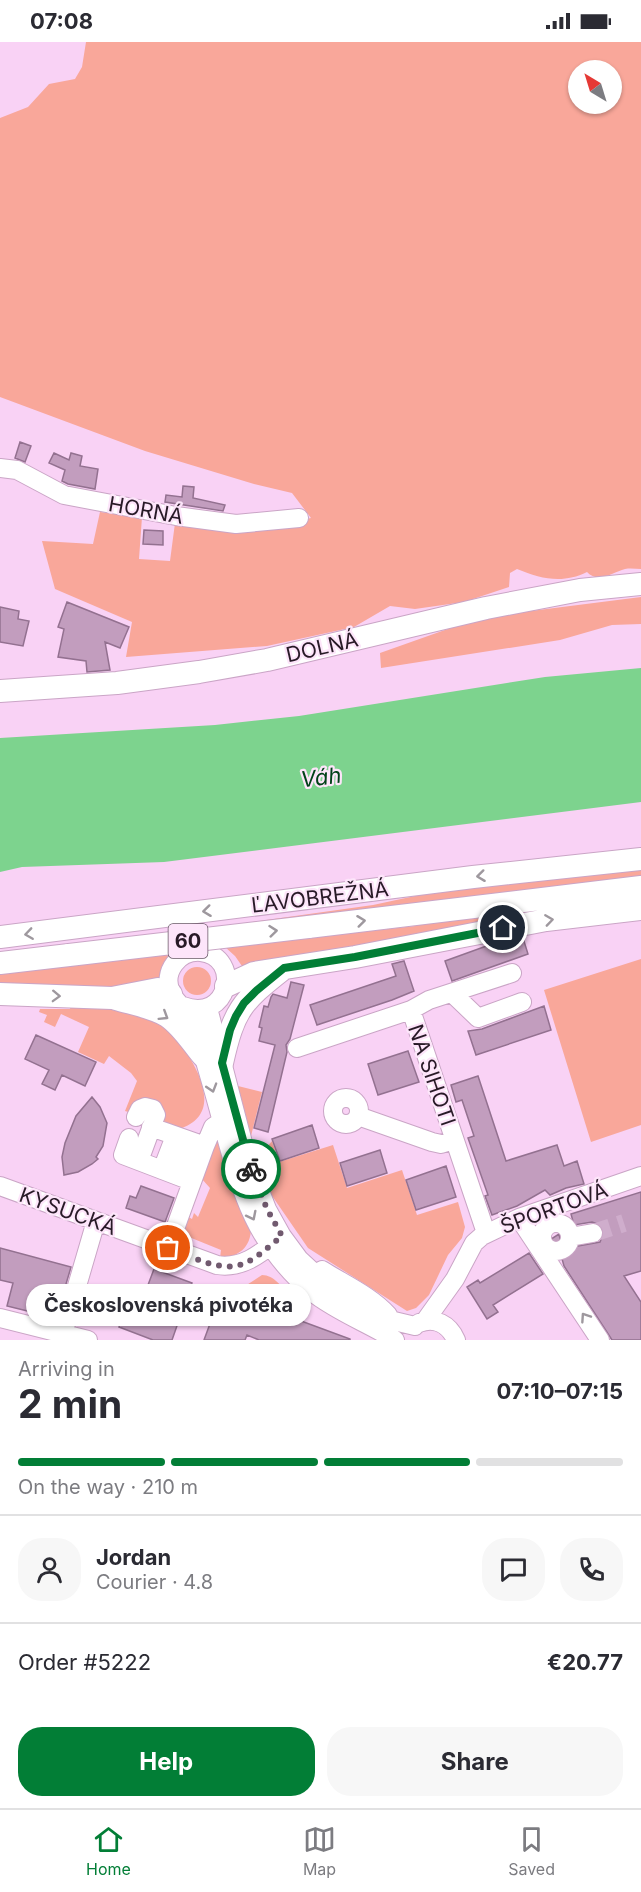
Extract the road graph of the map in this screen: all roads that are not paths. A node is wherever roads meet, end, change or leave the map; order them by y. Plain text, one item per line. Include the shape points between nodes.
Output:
1 (0, 468) edge
2 (299, 518) dead end
3 (641, 584) edge
4 (0, 691) edge
5 (641, 859) edge
6 (641, 887) edge
7 (265, 904) junction
8 (641, 909) edge
9 (99, 924) junction
10 (0, 937) edge
11 (206, 953) junction
12 (182, 956) junction
13 (0, 963) edge
14 (284, 968) junction
15 (512, 973) dead end
16 (226, 986) junction
17 (452, 993) junction
18 (0, 994) edge
19 (112, 998) junction
20 (177, 1000) junction
21 (522, 1002) dead end
22 (208, 1008) junction
23 (411, 1010) junction
24 (297, 1048) dead end
25 (212, 1060) junction
26 (358, 1116) dead end
27 (222, 1121) junction
28 (240, 1129) junction
29 (129, 1138) dead end
30 (454, 1140) junction
31 (189, 1141) junction
32 (139, 1161) junction
33 (176, 1175) junction
34 (641, 1176) edge
35 (0, 1186) edge
36 (540, 1211) junction
37 (96, 1221) junction
38 (559, 1223) junction
39 (529, 1228) junction
40 (486, 1233) junction
41 (593, 1233) tunnel mouth
42 (276, 1241) junction
43 (565, 1244) junction
44 (168, 1248) junction
45 (554, 1270) junction
46 (455, 1280) junction
47 (0, 1318) edge
48 (415, 1329) edge
49 (63, 1334) junction
50 (452, 1334) edge
51 (88, 1340) edge
52 (395, 1340) edge
53 (600, 1340) edge

1 - 2 street, HORNÁ via 17,470 64,495 176,516 236,524
3 - 4 main road, DOLNÁ via 580,590 496,606 267,660 199,672 117,683
5 -> 7 main road, ĽAVOBREŽNÁ / 60
13 -> 6 main road, ĽAVOBREŽNÁ / 60, bridge
7 -> 9 main road, ĽAVOBREŽNÁ / 60
7 - 11 main road via 232,924
14 -> 8 main road via 546,920
9 -> 10 main road, ĽAVOBREŽNÁ / 60
9 - 12 main road via 161,942
11 - 12 street
11 - 16 street via 220,962
12 - 20 street via 171,969 169,986
14 - 16 main road via 254,973
14 - 25 main road via 244,1003
15 - 17 street, NA SIHOTI
16 - 22 street via 220,999
17 - 21 street via 478,1018
17 - 23 street, NA SIHOTI
18 -> 19 main road
19 - 20 main road via 158,989
19 -> 25 main road via 167,1016
20 - 22 street via 191,1009
20 - 25 street via 192,1017
22 - 25 street
23 - 24 street, NA SIHOTI
23 - 30 street, NA SIHOTI
25 -> 27 street
25 - 28 street
26 - 30 street, NA SIHOTI via 432,1142
27 - 28 street
27 - 31 street
27 -> 42 street via 246,1202
28 - 42 street
29 - 32 street via 123,1155
30 - 40 street, NA SIHOTI
31 - 32 street via 144,1122
31 - 33 street
31 - 33 street
32 - 33 street
33 - 44 street
34 - 36 street, ŠPORTOVÁ
35 - 37 street, KYSUCKÁ
36 - 38 street
36 - 39 street, ŠPORTOVÁ
37 - 44 street, KYSUCKÁ
37 - 49 street
38 - 39 street
38 - 43 street via 567,1228
39 - 40 street, ŠPORTOVÁ
39 - 43 street via 546,1248
39 - 45 street
40 - 46 street, ŠPORTOVÁ via 474,1243
41 - 43 street
42 - 44 street, KYSUCKÁ via 235,1266 217,1265
42 - 48 street via 347,1302 373,1316
42 - 52 street via 287,1269 314,1294
43 - 45 street via 554,1260
53 -> 45 street
46 - 48 street, ŠPORTOVÁ
46 - 50 street, ŠPORTOVÁ via 448,1305
47 - 49 street
48 - 50 street via 438,1322
49 - 51 street

